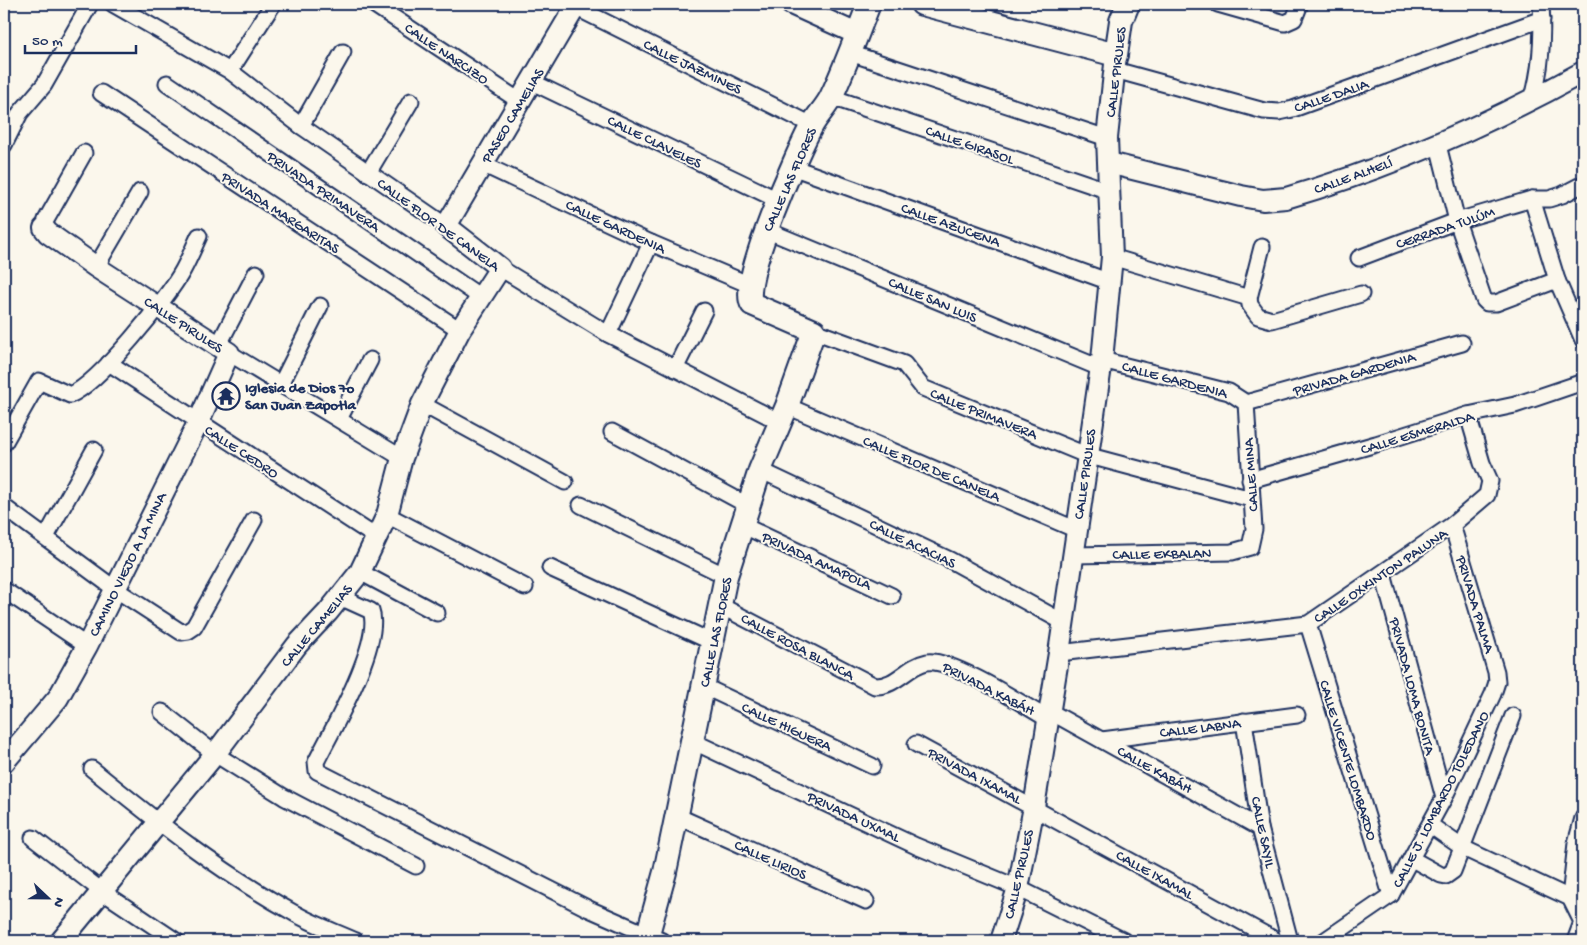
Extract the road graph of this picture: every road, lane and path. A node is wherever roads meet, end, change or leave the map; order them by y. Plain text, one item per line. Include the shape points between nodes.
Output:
1 (90, 4) edge
2 (113, 4) edge
3 (273, 4) edge
4 (373, 4) edge
5 (791, 4) edge
6 (869, 4) edge
7 (922, 4) edge
8 (1128, 4) edge
9 (1218, 4) edge
10 (1300, 4) edge
11 (576, 5) edge
12 (1541, 11) edge
13 (854, 43) junction
14 (343, 52) dead end
15 (1115, 62) junction
16 (230, 71) junction
17 (1583, 72) edge
18 (532, 82) junction
19 (167, 83) dead end
20 (101, 93) dead end
21 (831, 97) junction
22 (1532, 101) junction
23 (411, 102) dead end
24 (520, 102) junction
25 (812, 124) junction
26 (301, 126) junction
27 (1107, 138) junction
28 (4, 145) edge
29 (1438, 145) junction
30 (84, 153) dead end
31 (1109, 163) junction
32 (482, 164) junction
33 (792, 166) junction
34 (368, 173) junction
35 (1583, 184) edge
36 (1109, 191) junction
37 (140, 192) dead end
38 (1532, 199) junction
39 (778, 200) junction
40 (1457, 221) junction
41 (446, 226) junction
42 (44, 228) joint
43 (766, 230) junction
44 (200, 236) dead end
45 (650, 243) junction
46 (1262, 247) dead end
47 (1112, 257) junction
48 (1359, 258) dead end
49 (96, 267) junction
50 (500, 268) junction
51 (256, 273) dead end
52 (1557, 280) junction
53 (1110, 282) junction
54 (751, 294) junction
55 (1361, 294) dead end
56 (482, 298) junction
57 (1251, 305) junction
58 (320, 306) dead end
59 (158, 307) junction
60 (704, 311) dead end
61 (1578, 317) edge
62 (460, 330) junction
63 (814, 331) junction
64 (608, 334) junction
65 (1583, 340) edge
66 (1462, 343) dead end
67 (224, 350) junction
68 (370, 360) dead end
69 (109, 363) junction
70 (1101, 364) junction
71 (675, 369) junction
72 (1583, 382) edge
73 (280, 384) junction
74 (1246, 403) junction
75 (422, 404) junction
76 (783, 414) junction
77 (1468, 415) junction
78 (338, 420) junction
79 (198, 423) junction
80 (612, 432) dead end
81 (4, 443) edge
82 (94, 450) dead end
83 (1086, 455) junction
84 (402, 458) junction
85 (760, 470) junction
86 (1250, 480) junction
87 (565, 482) dead end
88 (1251, 499) junction
89 (581, 506) dead end
90 (4, 507) edge
91 (387, 515) junction
92 (745, 515) junction
93 (254, 520) dead end
94 (1452, 525) junction
95 (1077, 530) junction
96 (46, 537) junction
97 (376, 538) junction
98 (1250, 547) joint
99 (1074, 555) junction
100 (550, 568) dead end
101 (360, 572) junction
102 (1383, 574) junction
103 (726, 576) junction
104 (525, 587) dead end
105 (115, 588) junction
106 (4, 590) edge
107 (892, 596) dead end
108 (340, 597) junction
109 (722, 606) junction
110 (436, 613) dead end
111 (1063, 622) junction
112 (1308, 624) junction
113 (712, 642) junction
114 (87, 646) junction
115 (1059, 653) junction
116 (1497, 682) joint
117 (703, 686) junction
118 (875, 686) joint
119 (162, 712) dead end
120 (1049, 715) junction
121 (1297, 715) dead end
122 (1513, 716) dead end
123 (1244, 721) junction
124 (1102, 740) junction
125 (692, 741) junction
126 (916, 744) dead end
127 (215, 754) junction
128 (4, 762) edge
129 (872, 766) dead end
130 (92, 769) dead end
131 (1444, 798) junction
132 (1034, 807) junction
133 (677, 816) junction
134 (1583, 818) edge
135 (158, 823) junction
136 (1430, 825) junction
137 (1260, 828) junction
138 (33, 838) dead end
139 (1463, 848) junction
140 (1412, 858) junction
141 (416, 866) dead end
142 (1018, 888) junction
143 (103, 892) junction
144 (1391, 895) junction
145 (1570, 898) junction
146 (866, 901) dead end
147 (652, 939) edge
148 (61, 941) edge
149 (176, 941) edge
150 (356, 941) edge
151 (1001, 941) edge
152 (1124, 941) edge
153 (1277, 941) edge
154 (1290, 941) edge
155 (1324, 941) edge
156 (1575, 941) edge

1 - 28 street via 44,85 20,113
2 - 16 street, CALLE FLOR DE CANELA
3 - 16 street
4 - 24 street, CALLE NARCIZO
5 - 13 street
6 - 13 main road, CALLE LAS FLORES
7 - 15 main road
8 - 15 main road, CALLE PIRULES via 1121,21
9 - 10 street via 1285,23 1292,22
11 - 18 street, PASEO CAMELIAS
11 - 25 street, CALLE JAZMINES
12 - 15 street, CALLE DALIA via 1279,112 1264,111
12 - 22 street via 1537,84
13 - 21 main road, CALLE LAS FLORES
13 - 27 street
14 - 26 street
15 - 27 street, CALLE PIRULES
16 - 26 street, CALLE FLOR DE CANELA
17 - 22 street, CALLE ALHELÍ
18 - 24 street, PASEO CAMELIAS
18 - 39 street, CALLE CLAVELES
19 - 56 street, PRIVADA PRIMAVERA
20 - 62 street, PRIVADA MARGARITAS
21 - 25 main road, CALLE LAS FLORES
21 - 36 street, CALLE GIRASOL
22 - 29 street, CALLE ALHELÍ
23 - 34 street
24 - 32 street, PASEO CAMELIAS
25 - 33 main road, CALLE LAS FLORES
26 - 34 street, CALLE FLOR DE CANELA
27 - 31 street, CALLE PIRULES
29 - 31 street, CALLE ALHELÍ via 1304,193 1274,200 1241,196
29 - 40 street
30 - 42 street, CALLE PIRULES
31 - 36 street, CALLE PIRULES
32 - 41 street, PASEO CAMELIAS
32 - 45 street, CALLE GARDENIA
33 - 39 main road, CALLE LAS FLORES
33 - 53 street, CALLE AZUCENA
34 - 41 street, CALLE FLOR DE CANELA
35 - 38 street, CERRADA TULÚM via 1549,199
36 - 47 street, CALLE PIRULES
37 - 49 street
38 - 40 street, CERRADA TULÚM
38 - 52 street
39 - 43 main road, CALLE LAS FLORES
40 - 48 street, CERRADA TULÚM
40 - 52 street via 1482,296 1488,303
41 - 50 street, CALLE FLOR DE CANELA
42 - 49 street, CALLE PIRULES
43 - 54 main road, CALLE LAS FLORES
43 - 70 street, CALLE SAN LUIS
44 - 59 street via 183,270
45 - 54 street, CALLE GARDENIA
45 - 64 street
46 - 57 street
47 - 53 street, CALLE PIRULES
47 - 57 street
49 - 59 street, CALLE PIRULES
50 - 56 street, CALLE CAMELIAS
50 - 64 street, CALLE FLOR DE CANELA
51 - 67 street
52 - 61 street
53 - 70 street, CALLE PIRULES
54 - 63 main road, CALLE PRIMAVERA
55 - 57 street via 1272,320 1258,316
56 - 62 street, CALLE CAMELIAS
58 - 73 street
59 - 67 street, CALLE PIRULES
59 - 69 street
60 - 71 street
61 - 65 street
62 - 75 street, CALLE CAMELIAS
63 - 76 main road, CALLE LAS FLORES
63 - 83 street, CALLE PRIMAVERA via 904,364 923,388
64 - 71 street, CALLE FLOR DE CANELA
66 - 74 street, PRIVADA GARDENIA
67 - 73 street, CALLE PIRULES
67 - 79 street, CAMINO VIEJO A LA MINA
68 - 78 street
69 - 79 street, CALLE CEDRO
69 - 81 street via 78,392 70,394 39,381
70 - 74 street, CALLE GARDENIA via 1229,392
70 - 83 street, CALLE PIRULES
71 - 76 street, CALLE FLOR DE CANELA
72 - 77 street, CALLE ESMERALDA via 1515,405
73 - 78 street, CALLE PIRULES
74 - 86 street, CALLE MINA
75 - 84 street, CALLE CAMELIAS
75 - 87 street
76 - 85 main road, CALLE LAS FLORES
76 - 95 street, CALLE FLOR DE CANELA
77 - 86 street, CALLE ESMERALDA
77 - 94 street, CALLE OXKINTON PALUNA via 1490,488 1487,495
78 - 84 street, CALLE PIRULES
79 - 97 street, CALLE CEDRO
79 - 105 street, CAMINO VIEJO A LA MINA
80 - 92 street, PRIVADA AMAPOLA
82 - 96 street
83 - 88 street
83 - 95 street, CALLE PIRULES
84 - 91 street, CALLE CAMELIAS
85 - 92 main road, CALLE LAS FLORES
85 - 111 street, CALLE ACACIAS via 950,560
86 - 88 street, CALLE MINA
88 - 98 street, CALLE MINA via 1254,538
89 - 103 street
90 - 96 street
91 - 97 street, CALLE CAMELIAS
91 - 104 street
92 - 103 main road, CALLE LAS FLORES
92 - 107 street, PRIVADA AMAPOLA
93 - 105 street via 194,627 188,631 174,628
94 - 102 street, CALLE OXKINTON PALUNA
94 - 116 street, PRIVADA PALMA
95 - 99 street, CALLE PIRULES
96 - 105 street
97 - 101 street, CALLE CAMELIAS
98 - 99 street, CALLE EKBALAN via 1232,552
99 - 111 street, CALLE PIRULES
100 - 113 street
101 - 108 street, CALLE CAMELIAS
101 - 110 street
102 - 112 street, CALLE OXKINTON PALUNA
102 - 131 street, PRIVADA LOMA BONITA
103 - 109 main road, CALLE LAS FLORES
105 - 114 street, CAMINO VIEJO A LA MINA
106 - 114 street
108 - 127 street, CALLE CAMELIAS via 297,645
108 - 147 street via 371,611 374,629 354,686 316,762 317,771
109 - 113 main road, CALLE LAS FLORES
109 - 118 street, CALLE ROSA BLANCA
111 - 115 street, CALLE PIRULES
112 - 115 street, CALLE OXKINTON PALUNA
112 - 144 street, CALLE VICENTE LOMBARDO
113 - 117 main road, CALLE LAS FLORES
114 - 128 street, CAMINO VIEJO A LA MINA via 58,698
115 - 120 street, CALLE PIRULES
116 - 131 street, CALLE J. LOMBARDO TOLEDANO
117 - 125 main road, CALLE LAS FLORES
117 - 129 street, CALLE HIGUERA
118 - 120 street, PRIVADA KABÁH via 889,684 924,663 937,661
119 - 127 street
120 - 124 street, CALLE KABÁH
120 - 132 street, CALLE PIRULES
121 - 123 street, CALLE LABNA
122 - 139 street
123 - 124 street, CALLE LABNA
123 - 137 street, CALLE SAYIL
124 - 137 street, CALLE KABÁH
125 - 133 main road, CALLE LAS FLORES
125 - 142 street, PRIVADA UXMAL via 916,846
126 - 132 street, PRIVADA IXAMAL
127 - 135 street, CALLE CAMELIAS
127 - 141 street via 284,797
130 - 135 street
131 - 136 street, CALLE J. LOMBARDO TOLEDANO
132 - 142 street, CALLE PIRULES
132 - 153 street, CALLE IXAMAL
133 - 146 street, CALLE LIRIOS
133 - 147 main road, CALLE LAS FLORES
134 - 145 street via 1576,843
135 - 143 street, CALLE CAMELIAS
135 - 150 street via 263,895 295,914
136 - 139 street
136 - 140 street, CALLE J. LOMBARDO TOLEDANO
137 - 154 street, CALLE SAYIL
138 - 143 street
139 - 140 street via 1453,871 1446,876
139 - 145 street
140 - 144 street, CALLE J. LOMBARDO TOLEDANO
142 - 151 street, CALLE PIRULES
142 - 152 street, PRIVADA UXMAL
143 - 148 street, CALLE CAMELIAS
143 - 149 street
144 - 155 street, CALLE J. LOMBARDO TOLEDANO
145 - 156 street via 1582,922

